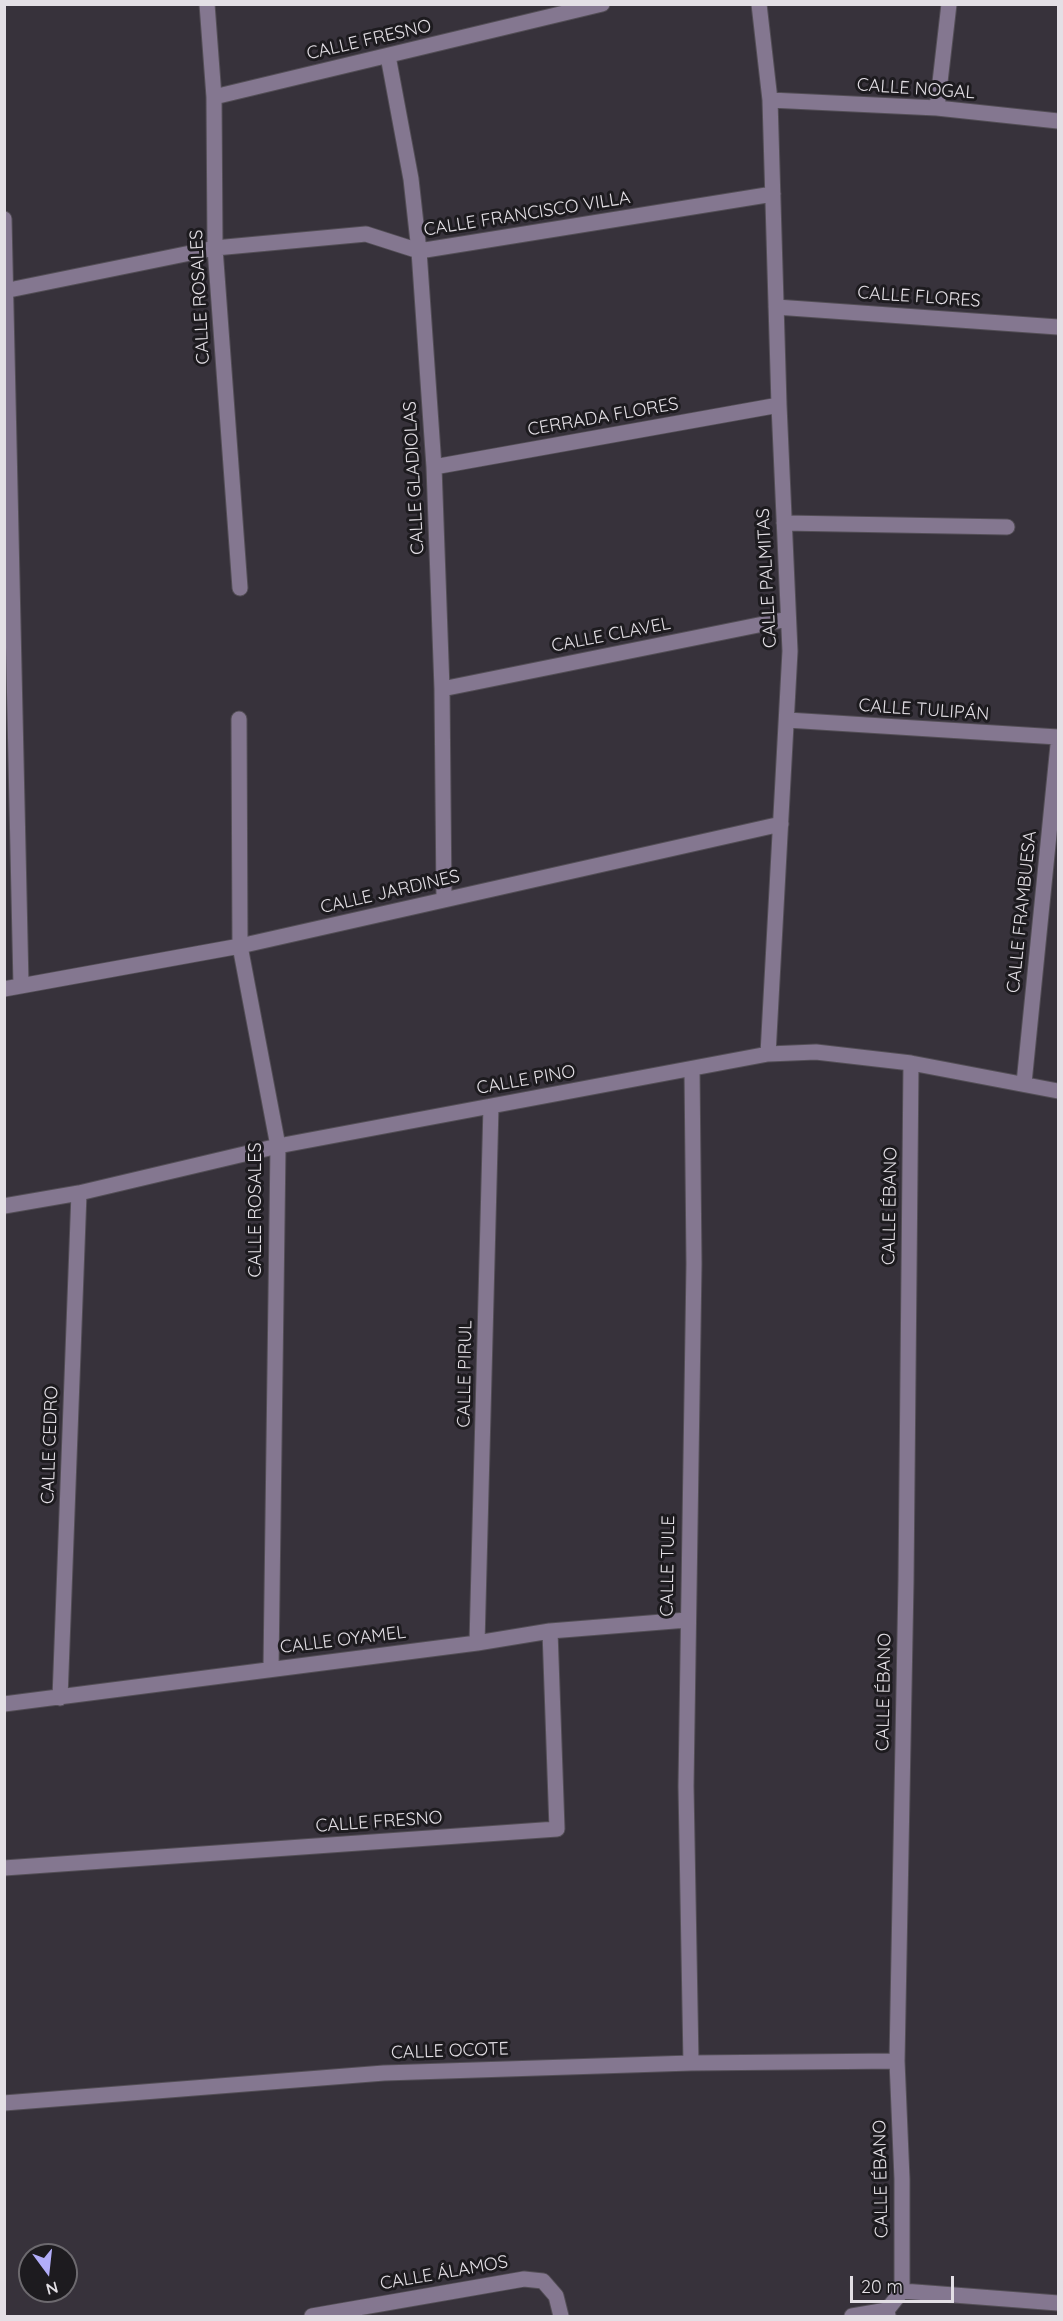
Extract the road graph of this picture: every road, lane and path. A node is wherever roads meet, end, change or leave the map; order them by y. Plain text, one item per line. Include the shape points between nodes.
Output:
1 (207, 4) edge
2 (602, 4) edge
3 (759, 4) edge
4 (949, 4) edge
5 (388, 56) junction
6 (214, 97) junction
7 (770, 100) junction
8 (937, 108) junction
9 (1059, 121) edge
10 (773, 194) junction
11 (4, 219) edge
12 (215, 248) junction
13 (419, 251) junction
14 (6, 291) edge
15 (776, 307) junction
16 (1059, 327) edge
17 (779, 405) junction
18 (434, 467) junction
19 (784, 522) junction
20 (1006, 527) dead end
21 (240, 588) dead end
22 (788, 619) junction
23 (442, 689) junction
24 (239, 719) dead end
25 (787, 720) junction
26 (1059, 737) edge
27 (1059, 746) edge
28 (781, 824) junction
29 (444, 900) junction
30 (240, 946) junction
31 (21, 985) junction
32 (4, 989) edge
33 (768, 1054) junction
34 (910, 1064) junction
35 (692, 1070) junction
36 (1024, 1083) junction
37 (1059, 1091) edge
38 (491, 1106) junction
39 (278, 1146) junction
40 (79, 1193) junction
41 (4, 1206) edge
42 (687, 1620) junction
43 (550, 1630) junction
44 (477, 1643) junction
45 (271, 1668) junction
46 (60, 1698) junction
47 (4, 1704) edge
48 (4, 1868) edge
49 (897, 2061) junction
50 (691, 2063) junction
51 (4, 2103) edge
52 (902, 2291) junction
53 (1059, 2303) edge
54 (887, 2313) edge
55 (312, 2316) edge
56 (561, 2316) edge
57 (852, 2316) edge

1 - 6 street, CALLE ROSALES
2 - 5 street, CALLE FRESNO
3 - 7 street
4 - 8 street
5 - 6 street, CALLE FRESNO
5 - 13 street, CALLE GLADIOLAS via 411,179
6 - 12 street, CALLE ROSALES
7 - 8 street, CALLE NOGAL
7 - 10 street, CALLE PALMITAS
8 - 9 street, CALLE NOGAL
10 - 13 street, CALLE FRANCISCO VILLA
10 - 15 street, CALLE PALMITAS
11 - 14 street
12 - 13 street, CALLE FRANCISCO VILLA via 366,234
12 - 14 street, CALLE FRANCISCO VILLA
12 - 21 street, CALLE ROSALES
13 - 18 street, CALLE GLADIOLAS
14 - 31 street
15 - 16 street, CALLE FLORES
15 - 17 street, CALLE PALMITAS
17 - 18 street, CERRADA FLORES
17 - 19 street, CALLE PALMITAS
18 - 23 street, CALLE GLADIOLAS
19 - 20 street
19 - 22 street, CALLE PALMITAS
22 - 23 street, CALLE CLAVEL
22 - 25 street, CALLE PALMITAS
23 - 29 street, CALLE GLADIOLAS
24 - 30 street, CALLE ROSALES
25 - 26 street, CALLE TULIPÁN
25 - 28 street, CALLE PALMITAS
27 - 36 street, CALLE FRAMBUESA
28 - 29 street, CALLE JARDINES
28 - 33 street, CALLE PALMITAS
29 - 30 street, CALLE JARDINES
30 - 31 street, CALLE JARDINES
30 - 39 street, CALLE ROSALES
31 - 32 street, CALLE JARDINES
33 - 34 street, CALLE PINO via 816,1052
33 - 35 street, CALLE PINO
34 - 36 street, CALLE PINO
34 - 49 street, CALLE ÉBANO
35 - 38 street, CALLE PINO
35 - 42 street, CALLE TULE via 694,1264
36 - 37 street, CALLE PINO
38 - 39 street, CALLE PINO
38 - 44 street, CALLE PIRUL
39 - 40 street, CALLE PINO
39 - 45 street, CALLE ROSALES
40 - 41 street, CALLE PINO
40 - 46 street, CALLE CEDRO
42 - 43 street, CALLE OYAMEL
42 - 50 street, CALLE TULE
43 - 44 street, CALLE OYAMEL
43 - 48 street, CALLE FRESNO via 557,1829
44 - 45 street, CALLE OYAMEL
45 - 46 street, CALLE OYAMEL
46 - 47 street, CALLE OYAMEL
49 - 50 street, CALLE OCOTE
49 - 52 street, CALLE ÉBANO
50 - 51 street, CALLE OCOTE via 384,2073
52 - 53 street
52 - 54 street
54 - 57 street
55 - 56 street, CALLE ÁLAMOS via 524,2279 543,2281 556,2296

